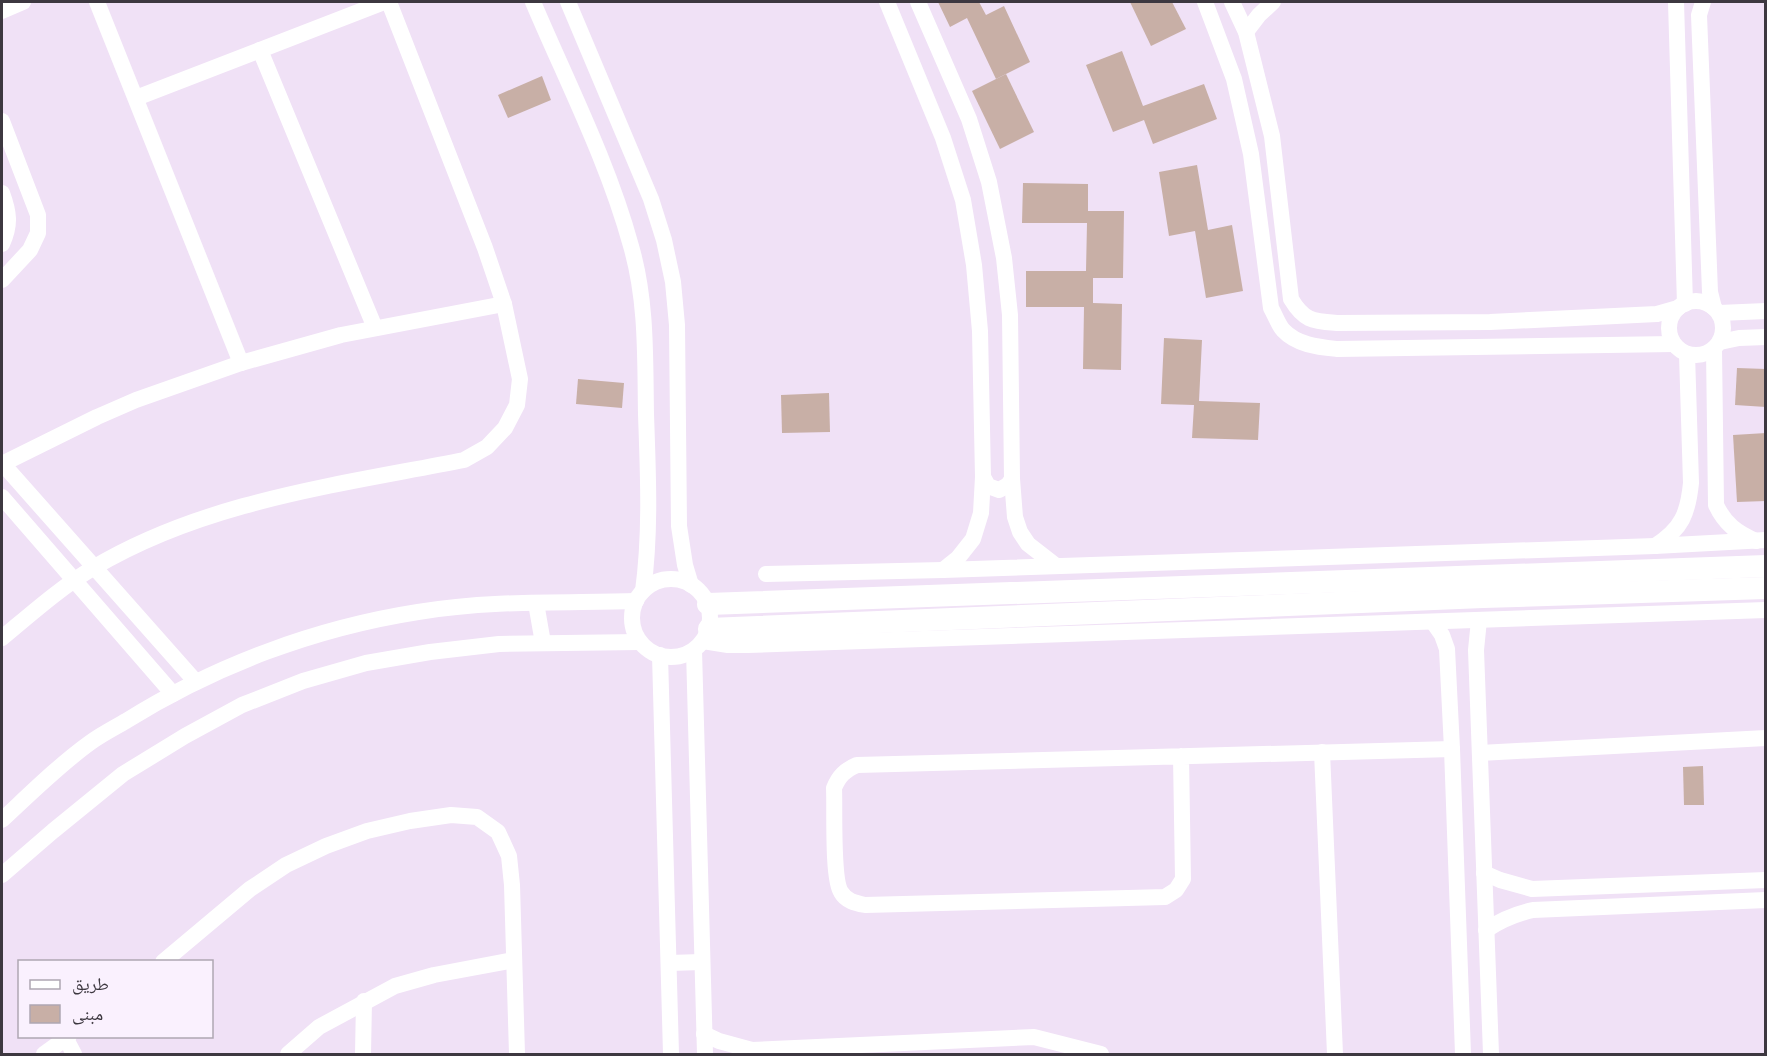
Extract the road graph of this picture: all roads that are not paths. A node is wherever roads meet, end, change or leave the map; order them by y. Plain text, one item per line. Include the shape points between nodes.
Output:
1 (23, 2) edge
2 (97, 2) edge
3 (384, 2) edge
4 (389, 2) edge
5 (533, 2) edge
6 (568, 2) edge
7 (887, 2) edge
8 (918, 2) edge
9 (1205, 2) edge
10 (1232, 2) edge
11 (1274, 2) edge
12 (1701, 8) edge
13 (1677, 9) edge
14 (2, 11) edge
15 (1246, 32) junction
16 (260, 50) junction
17 (136, 98) junction
18 (2, 121) edge
19 (2, 193) edge
20 (2, 244) edge
21 (2, 280) edge
22 (504, 304) junction
23 (1682, 306) junction
24 (1717, 310) junction
25 (1766, 311) edge
26 (1633, 315) junction
27 (375, 328) junction
28 (1766, 337) edge
29 (1635, 344) junction
30 (1717, 346) junction
31 (1680, 349) junction
32 (241, 363) junction
33 (2, 463) edge
34 (983, 477) junction
35 (1012, 479) junction
36 (1691, 483) junction
37 (1716, 483) junction
38 (2, 497) edge
39 (1761, 541) edge
40 (1655, 546) junction
41 (1054, 565) junction
42 (1766, 566) edge
43 (94, 567) junction
44 (943, 570) junction
45 (766, 574) dead end
46 (74, 580) junction
47 (691, 585) junction
48 (1766, 588) edge
49 (640, 596) junction
50 (536, 603) junction
51 (708, 604) junction
52 (1766, 610) edge
53 (1401, 612) junction
54 (1479, 620) junction
55 (1433, 622) junction
56 (2, 638) edge
57 (702, 640) junction
58 (640, 642) junction
59 (543, 643) junction
60 (660, 655) junction
61 (196, 682) junction
62 (173, 694) junction
63 (1766, 738) edge
64 (1452, 748) junction
65 (1322, 752) junction
66 (1480, 753) junction
67 (1181, 756) junction
68 (2, 820) edge
69 (1485, 873) junction
70 (2, 875) edge
71 (1766, 880) edge
72 (1766, 900) edge
73 (1486, 930) junction
74 (165, 960) edge
75 (514, 960) junction
76 (702, 962) junction
77 (669, 963) junction
78 (364, 1001) junction
79 (704, 1034) junction
80 (67, 1038) edge
81 (778, 1052) edge
82 (44, 1054) edge
83 (74, 1054) edge
84 (288, 1054) edge
85 (363, 1054) edge
86 (517, 1054) edge
87 (671, 1054) edge
88 (705, 1054) edge
89 (1101, 1054) edge
90 (1335, 1054) edge
91 (1463, 1054) edge
92 (1491, 1054) edge

1 - 14 street
2 - 17 street
3 - 16 street
4 - 22 street
5 - 49 street via 617,201 640,288 649,526
6 - 47 street via 651,199 673,282 680,536
7 - 34 street via 943,138 963,200 980,331
8 - 35 street via 969,119 989,182 1002,247 1010,315
9 - 29 street via 1234,79 1251,154 1271,308 1283,329 1298,341 1337,349
10 - 15 street
11 - 15 street
12 - 13 street
12 - 24 street via 1710,292
13 - 23 street
15 - 26 street via 1272,136 1290,290 1300,314 1314,321 1337,323
16 - 17 street
16 - 27 street
17 - 32 street
18 - 21 street via 38,215 38,233 30,250
19 - 20 street via 9,216
22 - 27 street
22 - 43 street via 520,378 517,405 505,428 487,447 464,460 252,503 206,517
23 - 24 street via 1700,302
23 - 26 street via 1657,314
23 - 31 street via 1673,314 1669,328
24 - 25 street
24 - 30 street via 1724,328
26 - 29 street via 1641,328
27 - 32 street
28 - 30 street via 1739,338
29 - 31 street
30 - 31 street via 1703,355
30 - 37 street
31 - 36 street
32 - 33 street via 136,400
33 - 43 street
34 - 35 street via 988,486 999,490
34 - 44 street via 981,513 973,539
35 - 41 street via 1020,532
36 - 37 street via 1702,495 1711,493
36 - 40 street via 1690,501 1678,528
37 - 39 street via 1716,506 1722,518 1743,535
38 - 46 street
39 - 40 street
40 - 41 street
41 - 44 street
42 - 51 street
43 - 46 street
43 - 61 street
44 - 45 street
46 - 56 street
46 - 62 street
47 - 49 street via 666,579 654,583
47 - 51 street
48 - 53 street
49 - 50 street
49 - 58 street via 633,615
50 - 59 street
50 - 61 street via 419,611 371,621 297,641
51 - 57 street via 710,616
52 - 54 street
53 - 55 street
53 - 57 street
54 - 55 street
54 - 66 street via 1476,650
55 - 64 street via 1447,649
57 - 60 street via 683,655
57 - 76 street
58 - 59 street
58 - 60 street
59 - 70 street via 499,644 366,663 303,681 242,705 123,774
60 - 77 street
61 - 62 street
62 - 68 street via 91,742
63 - 66 street
64 - 65 street
64 - 91 street
65 - 67 street
65 - 90 street
66 - 69 street
67 - 67 street via 1183,879 1165,897 865,905 850,902 840,891 834,788 839,777 857,765
69 - 71 street via 1532,889
69 - 73 street
72 - 73 street via 1533,910 1500,920
73 - 92 street
74 - 75 street via 250,889 286,865 367,831 451,815 477,817 498,832 509,856
75 - 78 street via 434,975 395,986
75 - 86 street
76 - 77 street
76 - 79 street
77 - 87 street
78 - 84 street via 319,1027
78 - 85 street
79 - 81 street via 736,1047
79 - 88 street
80 - 82 street
80 - 83 street
81 - 89 street via 1034,1037

